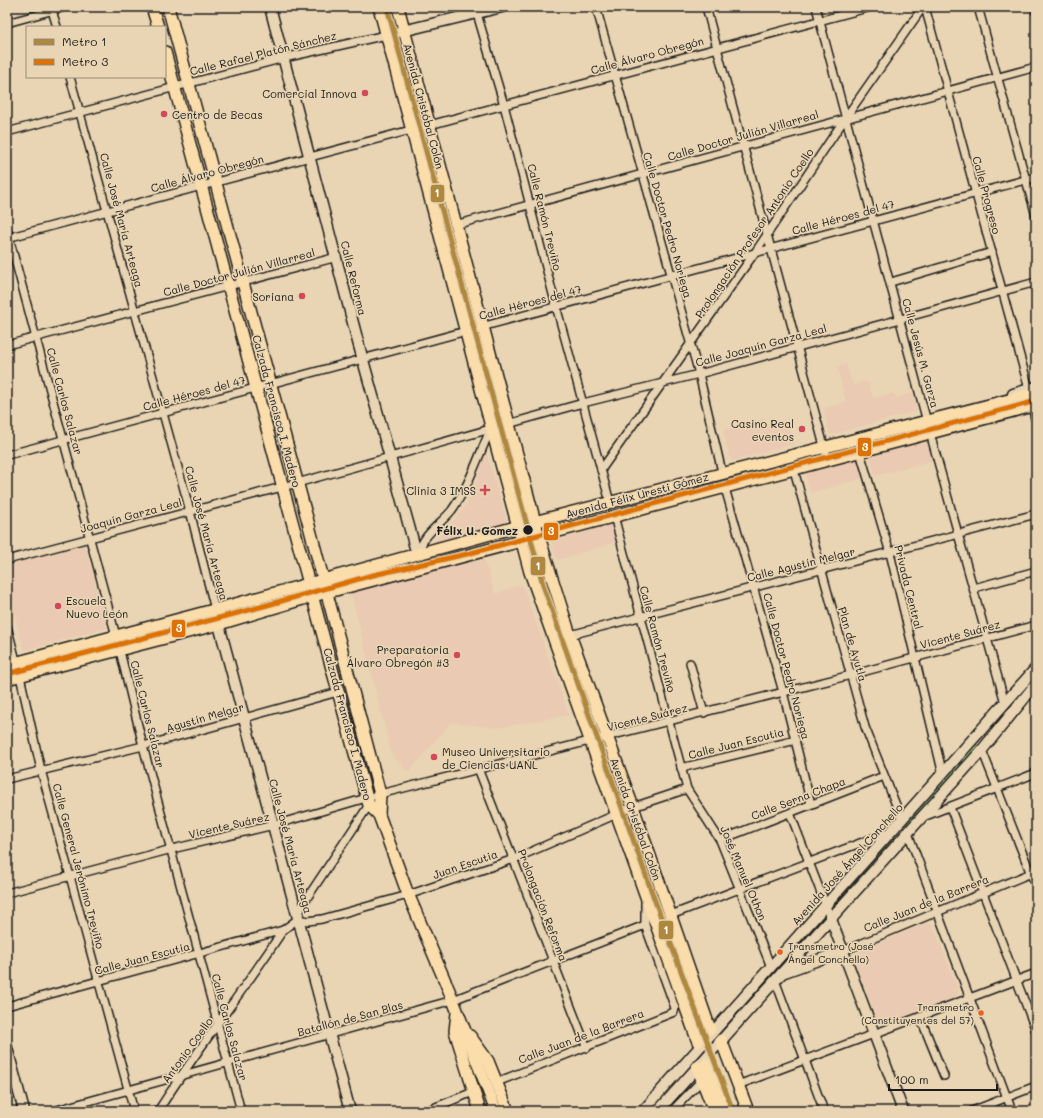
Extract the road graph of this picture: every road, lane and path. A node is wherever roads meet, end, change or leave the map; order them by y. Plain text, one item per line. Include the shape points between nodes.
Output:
1 (65, 7) edge
2 (152, 7) edge
3 (168, 7) edge
4 (270, 7) edge
5 (379, 7) edge
6 (398, 7) edge
7 (502, 7) edge
8 (596, 7) edge
9 (706, 7) edge
10 (816, 7) edge
11 (871, 7) edge
12 (924, 7) edge
13 (978, 7) edge
14 (1035, 7) edge
15 (52, 9) edge
16 (476, 10) edge
17 (1036, 12) edge
18 (820, 20) junction
19 (7, 23) edge
20 (56, 26) edge
21 (158, 26) edge
22 (404, 31) junction
23 (386, 35) junction
24 (717, 47) junction
25 (166, 55) edge
26 (284, 58) junction
27 (1036, 67) edge
28 (615, 75) junction
29 (997, 77) junction
30 (70, 78) edge
31 (189, 84) junction
32 (176, 88) junction
33 (947, 90) junction
34 (504, 105) junction
35 (80, 113) junction
36 (846, 117) junction
37 (429, 126) junction
38 (412, 131) junction
39 (7, 132) edge
40 (744, 147) junction
41 (310, 158) junction
42 (642, 175) junction
43 (1036, 177) edge
44 (1026, 180) junction
45 (216, 181) junction
46 (200, 185) junction
47 (976, 194) junction
48 (530, 204) junction
49 (107, 212) junction
50 (1036, 216) edge
51 (874, 220) junction
52 (455, 225) junction
53 (768, 234) junction
54 (8, 235) edge
55 (771, 247) junction
56 (756, 252) junction
57 (992, 252) junction
58 (337, 257) junction
59 (671, 276) junction
60 (242, 282) junction
61 (891, 282) junction
62 (1036, 282) edge
63 (228, 286) junction
64 (1002, 291) junction
65 (556, 306) junction
66 (134, 311) junction
67 (901, 319) junction
68 (482, 326) junction
69 (465, 330) junction
70 (36, 337) junction
71 (7, 344) edge
72 (690, 345) junction
73 (798, 346) junction
74 (363, 357) junction
75 (699, 374) junction
76 (662, 383) junction
77 (270, 384) junction
78 (256, 388) junction
79 (1034, 390) edge
80 (583, 403) junction
81 (992, 404) junction
82 (1035, 408) edge
83 (163, 414) junction
84 (987, 418) junction
85 (927, 421) junction
86 (1036, 422) edge
87 (508, 424) junction
88 (491, 428) junction
89 (930, 433) junction
90 (63, 438) junction
91 (824, 448) junction
92 (860, 452) junction
93 (7, 455) edge
94 (391, 456) junction
95 (828, 461) junction
96 (601, 470) junction
97 (794, 470) junction
98 (722, 472) junction
99 (297, 483) junction
100 (282, 487) junction
101 (725, 488) junction
102 (610, 502) junction
103 (190, 511) junction
104 (1036, 514) edge
105 (614, 516) junction
106 (534, 522) junction
107 (517, 526) junction
108 (959, 534) junction
109 (539, 537) junction
110 (90, 538) junction
111 (521, 542) junction
112 (890, 553) junction
113 (418, 554) junction
114 (7, 560) edge
115 (821, 571) junction
116 (1036, 571) edge
117 (324, 580) junction
118 (310, 584) junction
119 (753, 587) junction
120 (974, 588) junction
121 (327, 592) junction
122 (313, 596) junction
123 (215, 610) junction
124 (640, 617) junction
125 (219, 624) junction
126 (1036, 625) edge
127 (7, 626) edge
128 (570, 635) junction
129 (116, 636) junction
130 (986, 638) junction
131 (120, 650) junction
132 (915, 657) junction
133 (690, 663) dead end
134 (12, 664) edge
135 (1036, 668) edge
136 (850, 675) junction
137 (20, 676) junction
138 (7, 679) edge
139 (1036, 684) edge
140 (338, 692) junction
141 (783, 692) junction
142 (1005, 703) junction
143 (704, 713) junction
144 (245, 716) junction
145 (669, 723) junction
146 (607, 738) junction
147 (796, 740) junction
148 (590, 742) junction
149 (143, 746) junction
150 (982, 750) junction
151 (681, 768) junction
152 (41, 770) junction
153 (479, 771) junction
154 (1036, 773) edge
155 (943, 775) junction
156 (884, 776) junction
157 (7, 779) edge
158 (998, 788) junction
159 (687, 789) junction
160 (380, 794) junction
161 (368, 802) junction
162 (811, 804) junction
163 (633, 807) junction
164 (950, 807) junction
165 (790, 813) junction
166 (379, 815) junction
167 (617, 815) junction
168 (922, 818) junction
169 (902, 820) junction
170 (274, 825) junction
171 (893, 831) junction
172 (908, 833) junction
173 (720, 840) junction
174 (172, 849) junction
175 (514, 859) junction
176 (810, 862) junction
177 (1033, 872) edge
178 (70, 876) junction
179 (1036, 887) edge
180 (740, 889) junction
181 (7, 893) edge
182 (984, 893) junction
183 (645, 894) junction
184 (408, 895) junction
185 (827, 905) junction
186 (937, 912) junction
187 (671, 916) junction
188 (298, 919) junction
189 (831, 919) junction
190 (645, 925) junction
191 (283, 930) junction
192 (843, 951) junction
193 (198, 954) junction
194 (553, 961) junction
195 (771, 967) junction
196 (1036, 973) edge
197 (778, 977) junction
198 (1017, 980) junction
199 (99, 981) junction
200 (970, 998) junction
201 (453, 1000) junction
202 (7, 1006) edge
203 (458, 1012) junction
204 (920, 1017) junction
205 (218, 1026) junction
206 (713, 1029) junction
207 (465, 1030) junction
208 (1036, 1030) edge
209 (874, 1034) junction
210 (329, 1035) junction
211 (698, 1042) dead end
212 (720, 1045) junction
213 (7, 1048) edge
214 (587, 1048) junction
215 (806, 1061) junction
216 (227, 1064) junction
217 (701, 1065) junction
218 (944, 1076) dead end
219 (180, 1077) junction
220 (702, 1080) junction
221 (497, 1082) junction
222 (738, 1085) junction
223 (1036, 1086) edge
224 (128, 1091) junction
225 (473, 1092) junction
226 (1007, 1098) junction
227 (24, 1111) edge
228 (54, 1111) edge
229 (134, 1111) edge
230 (158, 1111) edge
231 (241, 1111) edge
232 (350, 1111) edge
233 (426, 1111) edge
234 (480, 1111) edge
235 (496, 1111) edge
236 (508, 1111) edge
237 (643, 1111) edge
238 (658, 1111) edge
239 (672, 1111) edge
240 (714, 1111) edge
241 (724, 1111) edge
242 (742, 1111) edge
243 (748, 1111) edge
244 (824, 1111) edge
245 (903, 1111) edge
246 (972, 1111) edge
247 (1012, 1111) edge

1 - 15 street
2 - 21 main road
3 - 31 main road, Calzada Francisco I. Madero
4 - 26 street, Calle Reforma
5 - 23 main road, Avenida Cristóbal Colón
6 - 22 main road, Avenida Cristóbal Colón
7 - 16 street, Calle Rafael Platón Sánchez
8 - 28 street, Calle Doctor Pedro Noriega
9 - 24 street
10 - 18 street, Calle Jesús M. Garza
11 - 18 street, Calle Álvaro Obregón
12 - 33 street, Calle Progreso
12 - 36 street, Prolongación Profesor Antonio Coello
13 - 29 street
14 - 17 street
15 - 19 street
15 - 20 street
16 - 22 street, Calle Rafael Platón Sánchez
16 - 34 street, Calle Ramón Treviño
18 - 24 street, Calle Álvaro Obregón
18 - 36 street, Calle Jesús M. Garza
22 - 23 street, Calle Rafael Platón Sánchez
22 - 37 main road, Avenida Cristóbal Colón
23 - 26 street, Calle Rafael Platón Sánchez
23 - 38 main road, Avenida Cristóbal Colón
24 - 28 street, Calle Álvaro Obregón
24 - 40 street
25 - 32 main road, Calzada Francisco I. Madero
26 - 31 street, Calle Rafael Platón Sánchez
26 - 41 street, Calle Reforma
27 - 29 street, Calle Doctor Julián Villarreal
28 - 34 street, Calle Álvaro Obregón
28 - 42 street, Calle Doctor Pedro Noriega
29 - 33 street, Calle Doctor Julián Villarreal
29 - 44 street
30 - 35 street, Calle José María Arteaga
31 - 32 street, Calle Rafael Platón Sánchez
31 - 45 main road, Calzada Francisco I. Madero
32 - 35 street, Calle Rafael Platón Sánchez
32 - 46 main road, Calzada Francisco I. Madero
33 - 36 street, Calle Doctor Julián Villarreal
33 - 47 street, Calle Progreso
34 - 37 street, Calle Álvaro Obregón
34 - 48 street, Calle Ramón Treviño
35 - 39 street, Calle Rafael Platón Sánchez
35 - 49 street, Calle José María Arteaga
36 - 40 street, Calle Doctor Julián Villarreal
36 - 51 street, Calle Jesús M. Garza
36 - 53 street, Prolongación Profesor Antonio Coello
37 - 38 street, Calle Álvaro Obregón
37 - 52 main road, Avenida Cristóbal Colón
38 - 41 street, Calle Álvaro Obregón
38 - 69 main road, Avenida Cristóbal Colón
40 - 42 street, Calle Doctor Julián Villarreal
40 - 53 street
41 - 45 street, Calle Álvaro Obregón
41 - 58 street, Calle Reforma
42 - 48 street, Calle Doctor Julián Villarreal
42 - 59 street, Calle Doctor Pedro Noriega
43 - 44 street, Calle Héroes del 47
44 - 47 street, Calle Héroes del 47
44 - 50 street
45 - 46 street, Calle Álvaro Obregón
45 - 60 main road, Calzada Francisco I. Madero
46 - 49 street, Calle Álvaro Obregón
46 - 63 main road, Calzada Francisco I. Madero
47 - 51 street, Calle Héroes del 47
47 - 57 street, Calle Progreso
48 - 52 street, Calle Doctor Julián Villarreal
48 - 65 street, Calle Ramón Treviño
49 - 54 street, Calle Álvaro Obregón
49 - 66 street, Calle José María Arteaga
51 - 55 street, Calle Héroes del 47
51 - 61 street, Calle Jesús M. Garza
52 - 68 main road, Avenida Cristóbal Colón
53 - 55 street
53 - 56 street, Prolongación Profesor Antonio Coello
54 - 70 street, Calle Carlos Salazar
55 - 56 street, Calle Héroes del 47
55 - 73 street
56 - 59 street, Calle Héroes del 47
56 - 72 street, Prolongación Profesor Antonio Coello
57 - 61 street
57 - 64 street, Calle Progreso
58 - 60 street, Calle Doctor Julián Villarreal
58 - 74 street, Calle Reforma
59 - 65 street, Calle Héroes del 47
59 - 72 street, Calle Doctor Pedro Noriega
60 - 63 street, Calle Doctor Julián Villarreal
60 - 77 main road, Calzada Francisco I. Madero
61 - 67 street, Calle Jesús M. Garza
62 - 64 street, Calle Joaquín Garza Leal
63 - 66 street, Calle Doctor Julián Villarreal
63 - 78 main road, Calzada Francisco I. Madero
64 - 67 street, Calle Joaquín Garza Leal
64 - 79 street, Calle Progreso
65 - 68 street, Calle Héroes del 47
65 - 80 street, Calle Ramón Treviño
66 - 70 street, Calle Doctor Julián Villarreal
66 - 83 street, Calle José María Arteaga
67 - 73 street, Calle Joaquín Garza Leal
67 - 85 street, Calle Jesús M. Garza
68 - 69 street, Calle Héroes del 47
68 - 87 main road, Avenida Cristóbal Colón
69 - 74 street, Calle Héroes del 47
69 - 88 main road, Avenida Cristóbal Colón
70 - 71 street, Calle Doctor Julián Villarreal
70 - 90 street, Calle Carlos Salazar
72 - 75 street, Calle Doctor Pedro Noriega
72 - 76 street, Prolongación Profesor Antonio Coello
73 - 75 street, Calle Joaquín Garza Leal
73 - 91 street
74 - 77 street, Calle Héroes del 47
74 - 94 street, Calle Reforma
75 - 76 street, Calle Joaquín Garza Leal
75 - 98 street, Calle Doctor Pedro Noriega
76 - 80 street, Calle Joaquín Garza Leal
76 - 96 street, Prolongación Profesor Antonio Coello
77 - 78 street, Calle Héroes del 47
77 - 99 main road, Calzada Francisco I. Madero
78 - 83 street, Calle Héroes del 47
78 - 100 main road, Calzada Francisco I. Madero
79 - 81 main road, Avenida Félix Uresti Gómez
79 - 81 street via 1011,395
80 - 87 street, Calle Joaquín Garza Leal
80 - 96 street, Calle Ramón Treviño
81 - 85 main road, Avenida Félix Uresti Gómez
82 - 84 main road, Avenida Félix Uresti Gómez
82 - 84 street via 997,420
82 - 86 street
83 - 90 street, Calle Héroes del 47
83 - 103 street, Calle José María Arteaga
84 - 89 main road, Avenida Félix Uresti Gómez
85 - 89 street, Calle Jesús M. Garza
85 - 91 main road, Avenida Félix Uresti Gómez
87 - 88 street, Calle Joaquín Garza Leal
87 - 106 main road, Avenida Cristóbal Colón
88 - 94 street, Joaquín Garza Leal
88 - 107 main road, Avenida Cristóbal Colón
88 - 113 street via 460,497 425,539
89 - 92 main road, Avenida Félix Uresti Gómez
89 - 108 street, Calle Jesús M. Garza
90 - 93 street, Calle Héroes del 47
90 - 110 street, Calle Carlos Salazar
91 - 95 street
91 - 98 main road, Avenida Félix Uresti Gómez
92 - 95 main road, Avenida Félix Uresti Gómez
92 - 112 street, Privada Central
94 - 99 street, Joaquín Garza Leal
94 - 113 street, Calle Reforma
95 - 97 main road, Avenida Félix Uresti Gómez
96 - 102 street, Calle Ramón Treviño
97 - 101 main road, Avenida Félix Uresti Gómez
97 - 115 street, Plan de Ayutla
98 - 102 main road, Avenida Félix Uresti Gómez
99 - 100 street, Joaquín Garza Leal
99 - 117 main road, Calzada Francisco I. Madero
100 - 103 street, Joaquín Garza Leal
100 - 118 main road, Calzada Francisco I. Madero
101 - 105 main road, Avenida Félix Uresti Gómez
101 - 119 street, Calle Doctor Pedro Noriega
102 - 106 main road, Avenida Félix Uresti Gómez
103 - 110 street, Joaquín Garza Leal
103 - 123 street, Calle José María Arteaga
104 - 108 street, Calle Agustín Melgar
105 - 109 main road, Avenida Félix Uresti Gómez
105 - 124 street, Calle Ramón Treviño
106 - 107 main road, Avenida Félix Uresti Gómez
106 - 109 main road, Avenida Cristóbal Colón
107 - 111 main road, Avenida Cristóbal Colón
107 - 113 main road, Avenida Félix Uresti Gómez
108 - 112 street, Calle Agustín Melgar
108 - 120 street, Calle Jesús M. Garza
109 - 111 main road, Avenida Félix Uresti Gómez
109 - 128 main road, Avenida Cristóbal Colón
110 - 114 street, Joaquín Garza Leal
110 - 129 street, Calle Carlos Salazar
111 - 121 main road, Avenida Félix Uresti Gómez
111 - 148 main road, Avenida Cristóbal Colón
112 - 115 street, Calle Agustín Melgar
112 - 132 street, Privada Central
113 - 117 main road, Avenida Félix Uresti Gómez
115 - 119 street, Calle Agustín Melgar
115 - 136 street, Plan de Ayutla
116 - 120 street
117 - 118 main road, Avenida Félix Uresti Gómez
117 - 121 main road, Calzada Francisco I. Madero
118 - 122 main road, Calzada Francisco I. Madero
118 - 123 main road, Avenida Félix Uresti Gómez
119 - 124 street, Calle Agustín Melgar
119 - 141 street, Calle Doctor Pedro Noriega
120 - 130 street, Calle Jesús M. Garza
121 - 122 main road, Avenida Félix Uresti Gómez
121 - 160 main road, Calzada Francisco I. Madero
122 - 125 main road, Avenida Félix Uresti Gómez
122 - 140 main road, Calzada Francisco I. Madero
123 - 125 street, Calle José María Arteaga
123 - 129 main road, Avenida Félix Uresti Gómez
124 - 128 street, Calle Agustín Melgar
124 - 145 street, Calle Ramón Treviño
125 - 131 main road, Avenida Félix Uresti Gómez
125 - 144 street, Calle José María Arteaga
126 - 130 street, Vicente Suárez
127 - 134 street, Calle General Jerónimo Treviño
128 - 146 main road, Avenida Cristóbal Colón
129 - 131 street, Calle Carlos Salazar
129 - 134 main road, Avenida Félix Uresti Gómez
130 - 132 street, Vicente Suárez
130 - 142 street, Calle Jesús M. Garza
131 - 137 main road, Avenida Félix Uresti Gómez
131 - 149 street, Calle Carlos Salazar
132 - 136 street, Vicente Suárez
132 - 155 street, Privada Central
133 - 143 street
134 - 137 street, Calle General Jerónimo Treviño
135 - 142 street, Avenida José Ángel Conchello
136 - 141 street, Vicente Suárez
136 - 156 street, Plan de Ayutla via 865,727
137 - 138 main road, Avenida Félix Uresti Gómez
137 - 152 street, Calle General Jerónimo Treviño
139 - 150 street
140 - 144 street, Agustín Melgar
140 - 161 main road, Calzada Francisco I. Madero
141 - 143 street, Vicente Suárez
141 - 147 street, Calle Doctor Pedro Noriega
142 - 155 street, Avenida José Ángel Conchello
143 - 145 street, Vicente Suárez
144 - 149 street, Agustín Melgar
144 - 170 street, Calle José María Arteaga
145 - 146 street, Vicente Suárez
145 - 151 street, Calle Ramón Treviño
146 - 148 street, Vicente Suárez
146 - 163 main road, Avenida Cristóbal Colón
147 - 151 street, Calle Juan Escutia
147 - 162 street, Calle Doctor Pedro Noriega
148 - 153 street, Vicente Suárez
148 - 167 main road, Avenida Cristóbal Colón
149 - 152 street, Agustín Melgar
149 - 174 street, Calle Carlos Salazar
150 - 158 street
150 - 168 street
151 - 159 street, José Manuel Othon
152 - 157 street, Agustín Melgar
152 - 178 street, Calle General Jerónimo Treviño
153 - 160 street, Vicente Suárez
153 - 175 street, Prolongación Reforma
154 - 158 street
155 - 169 street, Avenida José Ángel Conchello
156 - 162 street, Calle Serna Chapa
156 - 169 street, Plan de Ayutla
158 - 164 street
158 - 177 street
159 - 163 street
159 - 173 street, José Manuel Othon
160 - 161 street, Vicente Suárez
160 - 166 main road, Calzada Francisco I. Madero
161 - 166 main road, Calzada Francisco I. Madero
161 - 170 street, Vicente Suárez
161 - 188 street via 301,908
162 - 165 street, Calle Serna Chapa
163 - 167 street
163 - 187 main road, Avenida Cristóbal Colón
164 - 168 street
164 - 182 street
165 - 173 street, Calle Serna Chapa
165 - 176 street
166 - 184 main road, Calzada Francisco I. Madero
167 - 175 street, Juan Escutia
167 - 183 main road, Avenida Cristóbal Colón
168 - 172 street
169 - 171 street, Avenida José Ángel Conchello
170 - 174 street, Vicente Suárez
170 - 188 street, Calle José María Arteaga
171 - 172 street
171 - 176 street
171 - 185 street, Avenida José Ángel Conchello
172 - 186 street
172 - 189 street
173 - 180 street, José Manuel Othon
174 - 178 street, Vicente Suárez
174 - 193 street, Calle Carlos Salazar
175 - 184 street, Juan Escutia
175 - 194 street, Prolongación Reforma
176 - 180 street
176 - 185 street
177 - 179 street
177 - 182 street, Calle Juan de la Barrera
178 - 181 street, Vicente Suárez
178 - 199 street, Calle General Jerónimo Treviño
180 - 187 street
180 - 195 street, José Manuel Othon
182 - 186 street, Calle Juan de la Barrera
182 - 198 street
183 - 190 street
183 - 211 main road, Avenida Cristóbal Colón
184 - 188 street via 322,919
184 - 201 main road, Calzada Francisco I. Madero
185 - 189 street
185 - 195 street, Avenida José Ángel Conchello
186 - 192 street, Calle Juan de la Barrera
186 - 200 street
187 - 206 main road, Avenida Cristóbal Colón
188 - 191 street, Antonio Coello
188 - 210 street, Calle José María Arteaga
189 - 192 street
189 - 197 street
190 - 194 street, Batallón de San Blas
190 - 214 street, Calle Juan de la Barrera via 675,1008 674,1012
191 - 193 street, Calle Juan Escutia
191 - 205 street, Antonio Coello
192 - 197 street, Calle Juan de la Barrera
192 - 209 street
193 - 199 street, Calle Juan Escutia
193 - 205 street, Calle Carlos Salazar
194 - 201 street, Batallón de San Blas
194 - 214 street, Prolongación Reforma
195 - 206 street, Avenida José Ángel Conchello
196 - 198 street
197 - 212 street
197 - 215 street
198 - 200 street
198 - 208 street
199 - 202 street, Calle Juan Escutia
199 - 224 street, Calle General Jerónimo Treviño
200 - 204 street
200 - 226 street
201 - 203 main road, Calzada Francisco I. Madero
201 - 210 street, Batallón de San Blas
203 - 207 main road, Calzada Francisco I. Madero
203 - 225 main road via 455,1031
204 - 209 street
204 - 218 street
205 - 216 street, Calle Carlos Salazar
205 - 219 street, Antonio Coello
206 - 237 street, Avenida José Ángel Conchello
207 - 221 main road via 485,1055
207 - 235 main road, Calzada Francisco I. Madero
209 - 215 street
209 - 245 street
210 - 216 street, Batallón de San Blas
210 - 232 street, Calle José María Arteaga
212 - 217 street
212 - 222 main road
212 - 242 main road
213 - 227 street
214 - 221 street, Calle Juan de la Barrera
215 - 222 street
215 - 244 street
216 - 219 street, Batallón de San Blas
216 - 231 street, Calle Carlos Salazar
217 - 220 main road
217 - 238 street
217 - 241 main road
219 - 224 street, Batallón de San Blas
219 - 230 street, Antonio Coello
220 - 239 street
220 - 240 main road
221 - 236 main road
222 - 243 main road
223 - 226 street
224 - 228 street, Batallón de San Blas
224 - 229 street, Calle General Jerónimo Treviño
225 - 233 street
225 - 234 main road
226 - 246 street
226 - 247 street

